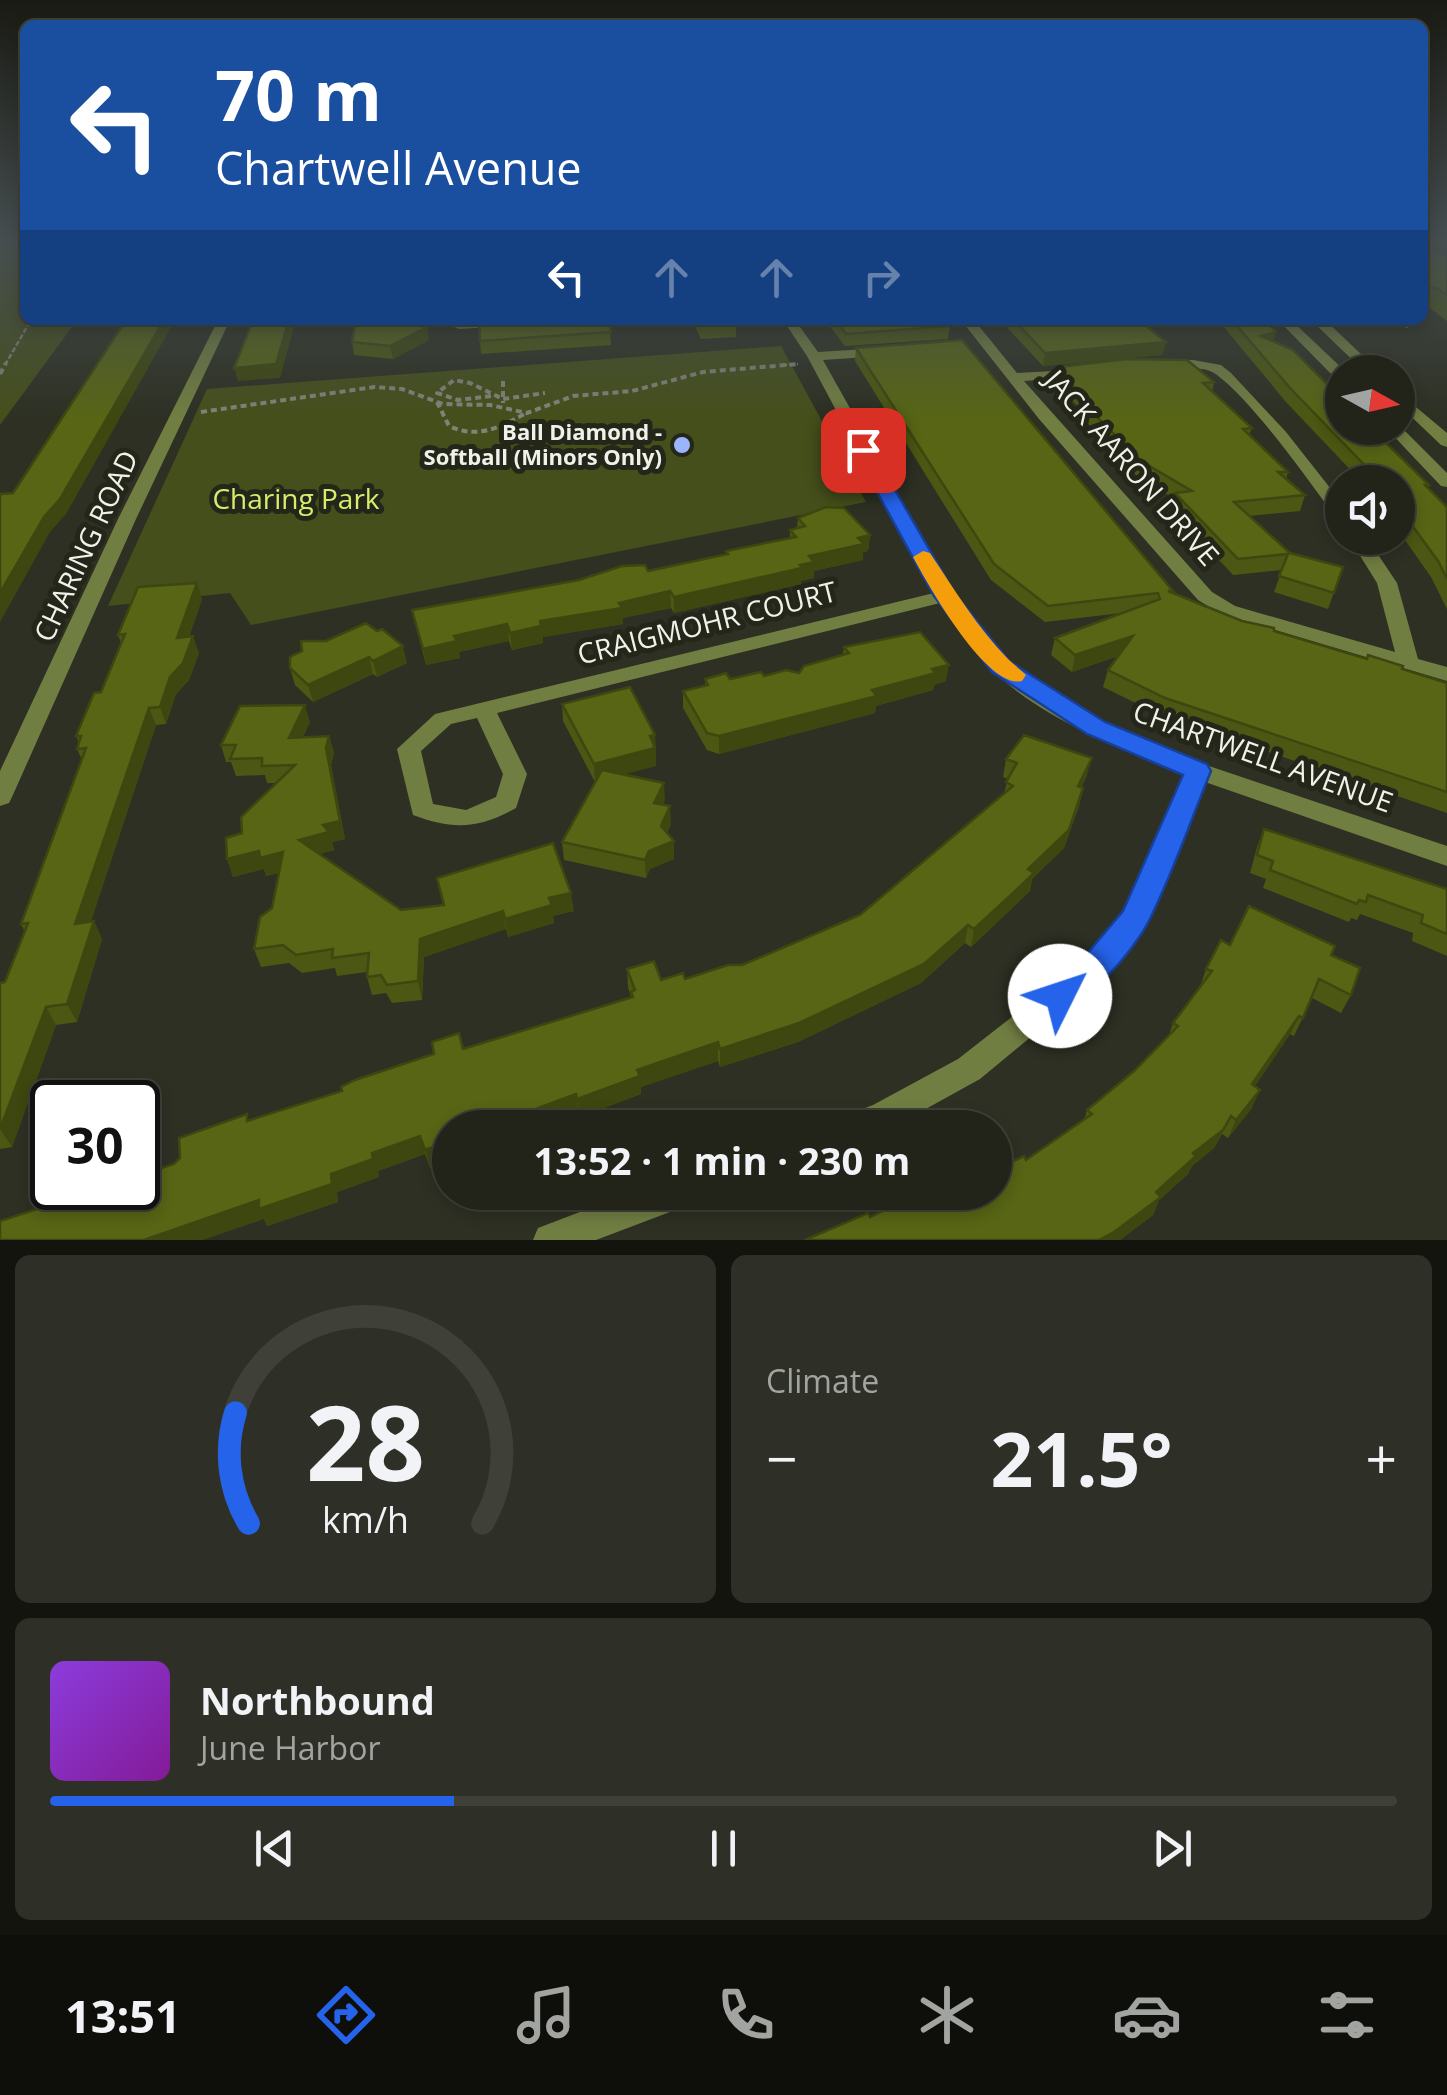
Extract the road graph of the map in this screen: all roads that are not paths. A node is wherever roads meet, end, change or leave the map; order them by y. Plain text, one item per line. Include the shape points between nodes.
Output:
1 (222, 325) edge
2 (793, 325) edge
3 (971, 325) edge
4 (1289, 325) edge
5 (1322, 325) edge
6 (988, 344) junction
7 (966, 345) edge
8 (896, 350) edge
9 (1355, 355) edge
10 (814, 356) junction
11 (1325, 360) edge
12 (1143, 367) edge
13 (1107, 370) edge
14 (1013, 378) junction
15 (1415, 412) edge
16 (1447, 442) edge
17 (1415, 445) edge
18 (1440, 466) edge
19 (1447, 482) edge
20 (1325, 493) edge
21 (1369, 555) edge
22 (945, 596) junction
23 (1409, 664) junction
24 (1447, 674) edge
25 (484, 709) junction
26 (1198, 771) junction
27 (0, 798) edge
28 (1447, 856) edge
29 (895, 1110) edge
30 (631, 1210) edge
31 (550, 1240) edge

1 - 27 street, CHARING ROAD
2 - 10 street, CHARTWELL AVENUE
3 - 6 street, JACK AARON DRIVE
4 - 11 street
5 - 9 street
6 - 7 street
6 - 14 street, JACK AARON DRIVE
8 - 10 street
10 - 22 street, CHARTWELL AVENUE
12 - 20 street via 1199,365 1227,375
13 - 14 street
14 - 23 street, JACK AARON DRIVE via 1205,596 1228,610
15 - 16 street
17 - 18 street
18 - 19 street
21 - 23 street via 1387,583
22 - 25 street, CRAIGMOHR COURT
22 - 26 street, CHARTWELL AVENUE via 1001,666 1054,704
23 - 24 street, JACK AARON DRIVE
25 - 25 street, CRAIGMOHR COURT via 444,719 410,749 422,809 450,820 480,818 508,802 514,774
26 - 28 street, CHARTWELL AVENUE
26 - 29 street via 1135,918 1091,971 969,1069
30 - 31 street

